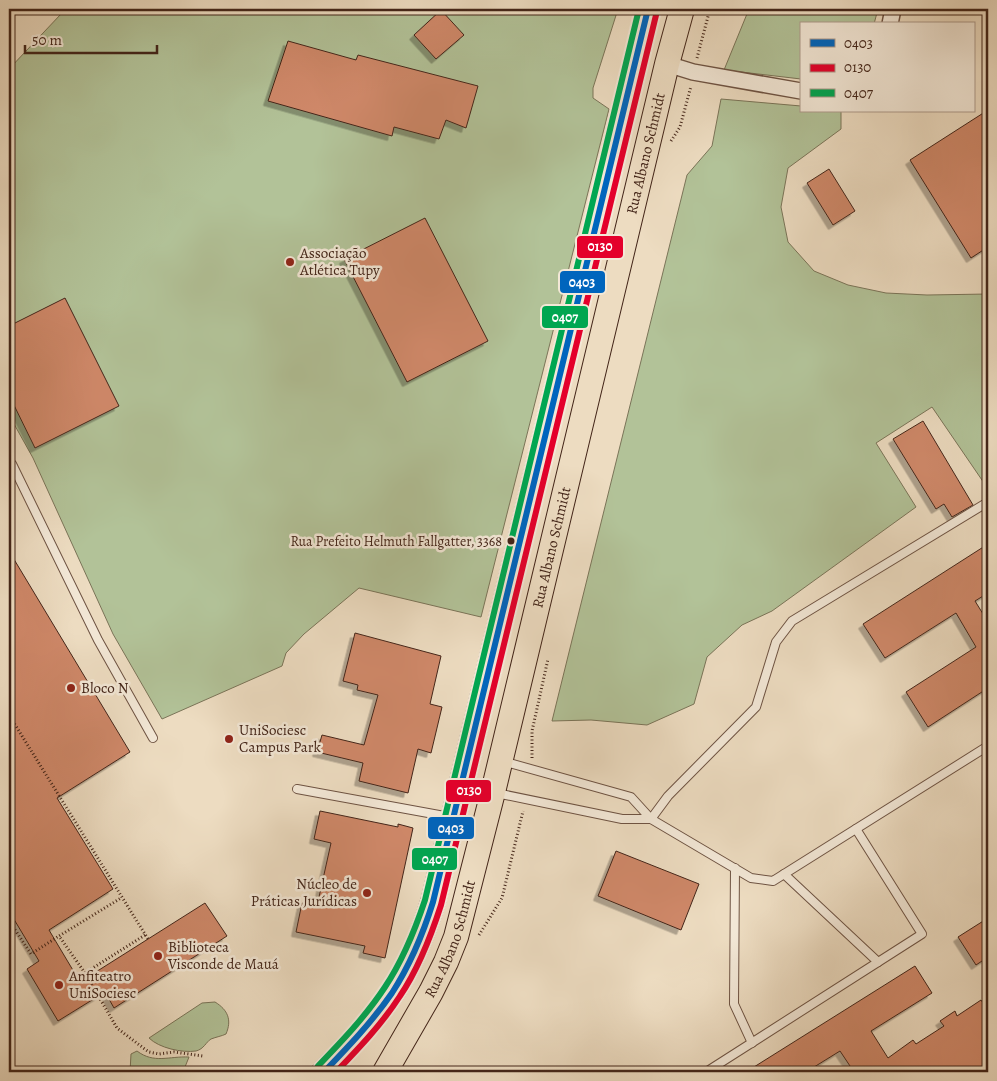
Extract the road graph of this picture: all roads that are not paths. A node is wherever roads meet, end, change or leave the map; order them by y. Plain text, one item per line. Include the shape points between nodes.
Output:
1 (648, 9) edge
2 (682, 9) edge
3 (893, 9) edge
4 (890, 22) edge
5 (667, 64) junction
6 (800, 92) edge
7 (12, 464) dead end
8 (988, 502) edge
9 (153, 738) dead end
10 (988, 746) edge
11 (500, 761) junction
12 (297, 789) dead end
13 (493, 792) junction
14 (454, 818) junction
15 (651, 819) junction
16 (856, 829) junction
17 (735, 868) junction
18 (784, 874) junction
19 (878, 962) junction
20 (752, 1043) junction
21 (324, 1072) edge
22 (385, 1072) edge
23 (706, 1072) edge

1 - 14 main road
2 - 5 main road, Rua Albano Schmidt
3 - 4 street
5 - 6 street
5 - 11 main road, Rua Albano Schmidt
7 - 9 lane via 98,640
8 - 15 lane via 792,621 776,642 756,706 668,796
10 - 16 lane
11 - 13 main road, Rua Albano Schmidt
11 - 15 lane via 631,797
12 - 14 lane
13 - 15 lane via 622,819
13 - 22 main road, Rua Albano Schmidt via 452,945 431,992
14 - 21 main road via 433,902 417,945 386,1002
15 - 17 lane
16 - 18 lane
16 - 19 lane via 922,934
17 - 18 lane via 751,878 773,881
17 - 20 lane via 734,1004
18 - 19 lane
19 - 20 lane
20 - 23 lane

